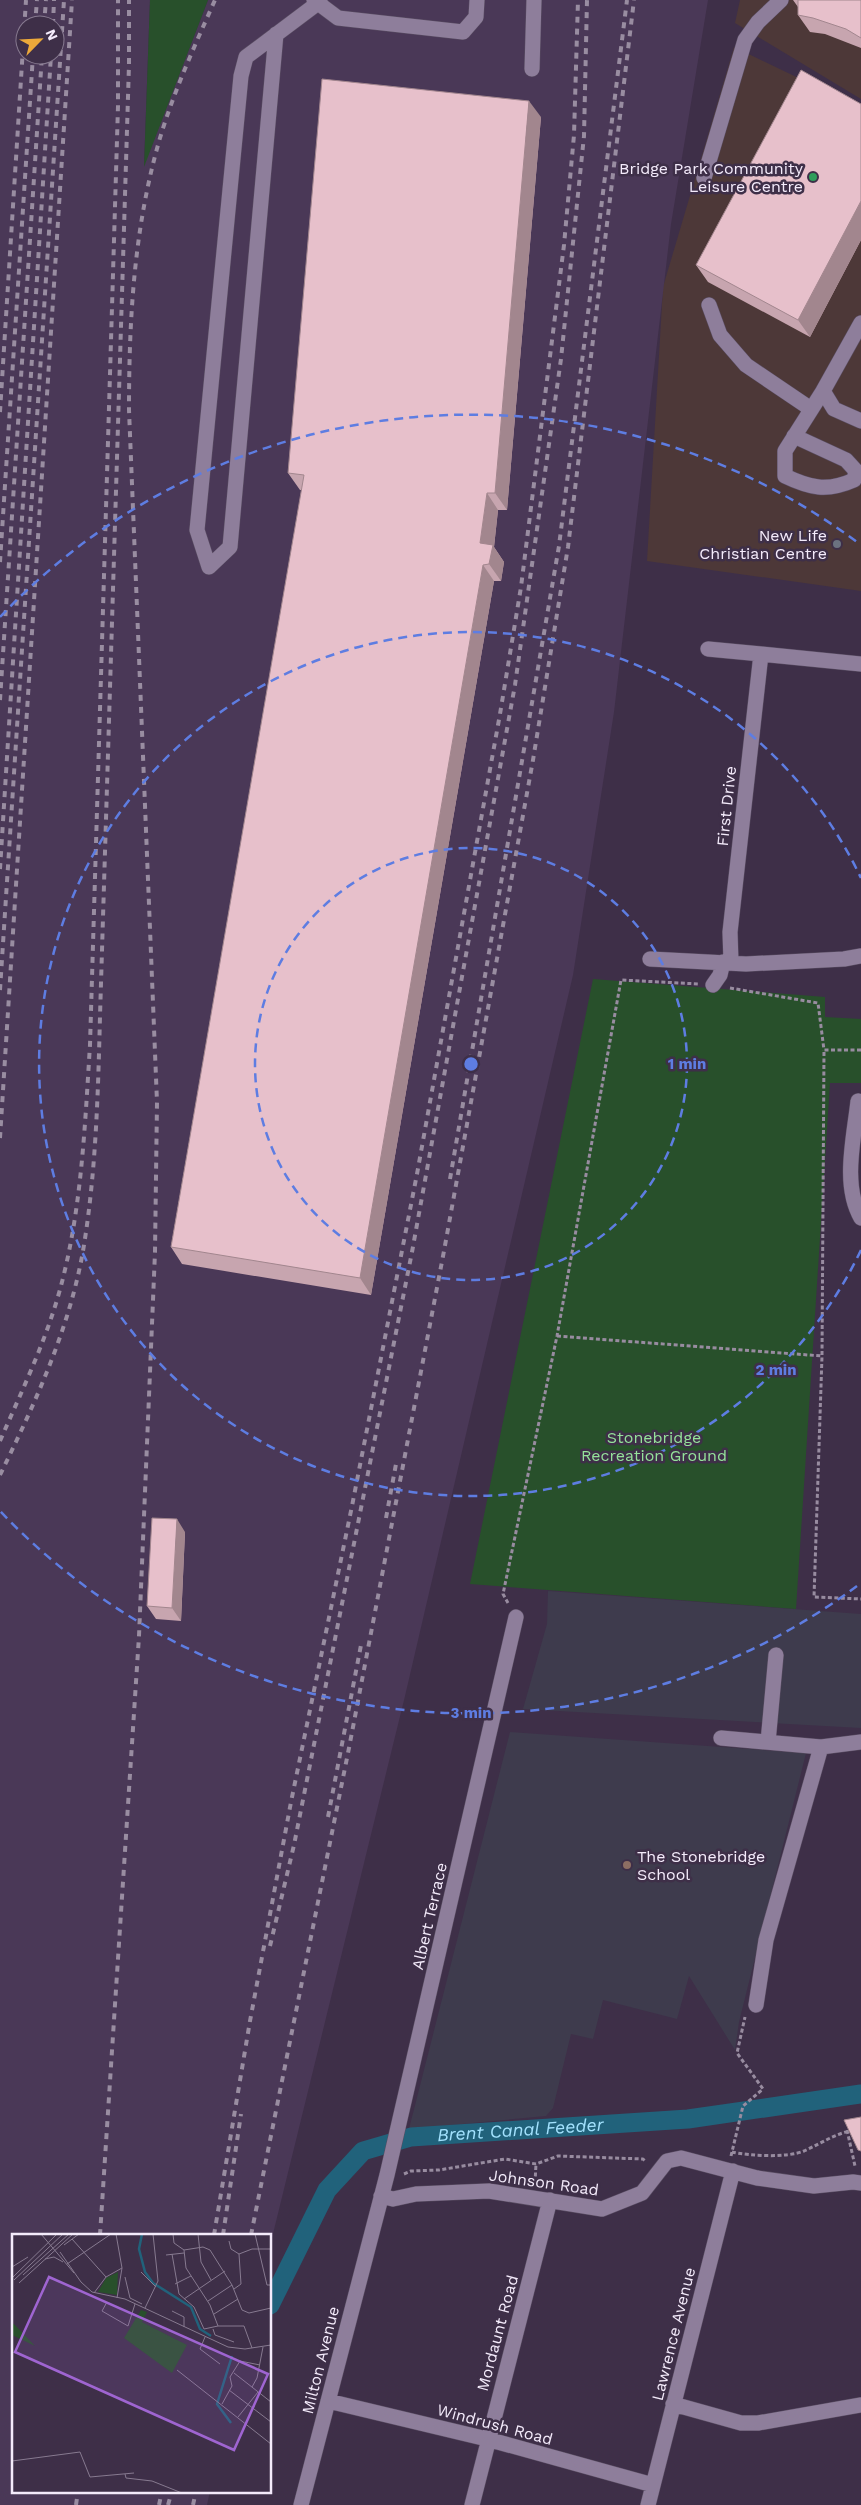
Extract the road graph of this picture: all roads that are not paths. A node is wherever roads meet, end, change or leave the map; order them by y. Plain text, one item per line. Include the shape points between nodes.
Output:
1 (477, 0) edge
2 (534, 0) edge
3 (781, 0) edge
4 (317, 1) edge
5 (276, 34) junction
6 (532, 69) dead end
7 (704, 178) dead end
8 (709, 305) dead end
9 (861, 323) edge
10 (823, 391) junction
11 (811, 409) junction
12 (861, 421) edge
13 (794, 436) junction
14 (708, 649) dead end
15 (761, 654) junction
16 (861, 664) edge
17 (861, 956) edge
18 (650, 959) dead end
19 (727, 962) junction
20 (713, 985) road end
21 (858, 1101) dead end
22 (861, 1218) edge
23 (516, 1617) road end
24 (776, 1655) dead end
25 (721, 1738) dead end
26 (768, 1742) junction
27 (861, 1742) edge
28 (821, 1747) junction
29 (756, 2005) road end
30 (730, 2171) junction
31 (860, 2183) edge
32 (381, 2196) junction
33 (550, 2200) junction
34 (373, 2223) joint
35 (328, 2401) junction
36 (673, 2404) junction
37 (861, 2405) edge
38 (487, 2439) junction
39 (653, 2484) junction
40 (301, 2505) edge
41 (472, 2505) edge
42 (648, 2505) edge

1 - 4 street via 476,18 464,32 338,18
2 - 6 street
3 - 7 street via 745,40
4 - 5 street
5 - 5 street via 246,57 241,76 197,530 209,567 230,547
8 - 11 street via 720,335 746,365
9 - 10 street
10 - 11 street
10 - 12 street via 834,409
11 - 13 street
13 - 13 street via 846,460 856,471 854,480 841,486 808,487 785,476 785,451
14 - 15 street
15 - 16 street
15 - 19 street, First Drive
17 - 19 street via 746,964
18 - 19 street via 712,964
19 - 20 street
21 - 22 street via 851,1164 854,1206
23 - 32 street, Albert Terrace
24 - 26 street
25 - 26 street
26 - 28 street
27 - 28 street
28 - 29 street via 766,1940
30 - 31 street, Johnson Road via 814,2186
30 - 33 street, Johnson Road via 681,2158 667,2161 642,2193 602,2209
30 - 36 street, Lawrence Avenue
32 - 33 street, Johnson Road via 393,2199 416,2194 489,2191
32 - 34 street, Albert Terrace
33 - 38 street, Mordaunt Road
34 - 35 street, Milton Avenue
35 - 38 street, Windrush Road
35 - 40 street, Milton Avenue
36 - 37 street via 741,2423 758,2423
36 - 39 street, Lawrence Avenue
38 - 39 street, Windrush Road
38 - 41 street, Mordaunt Road
39 - 42 street, Lawrence Avenue

